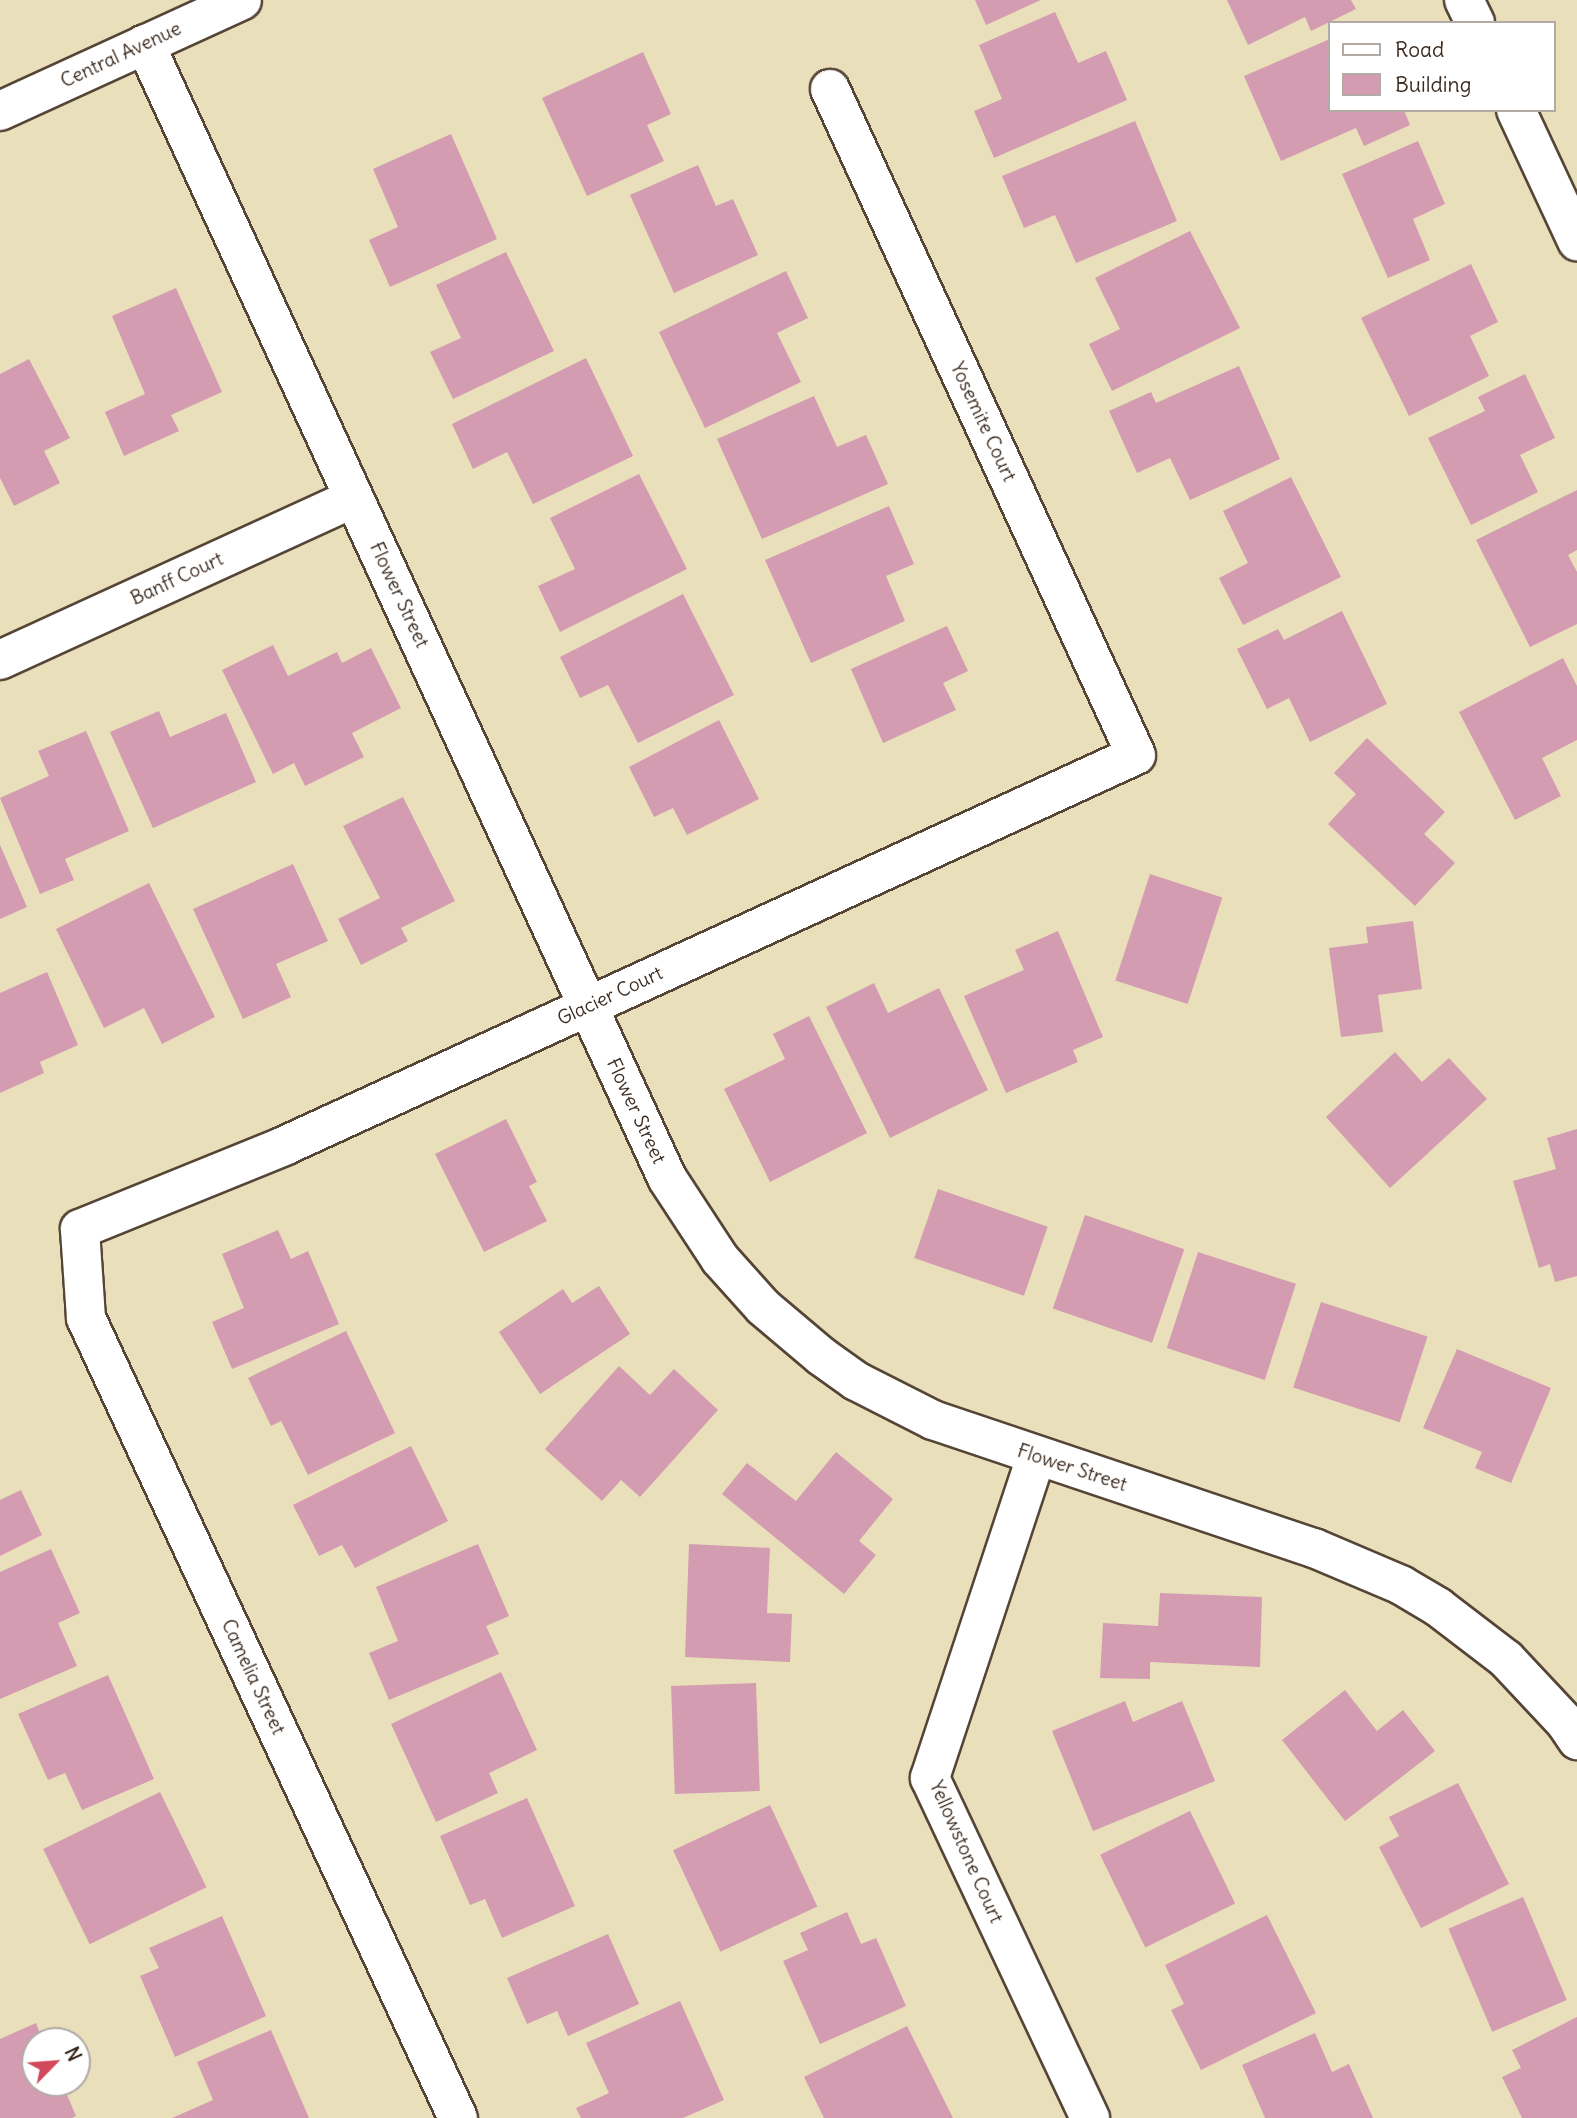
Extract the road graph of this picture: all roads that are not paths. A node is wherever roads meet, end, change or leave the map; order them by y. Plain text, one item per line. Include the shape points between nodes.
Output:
1 (242, 0) edge
2 (1464, 0) edge
3 (1474, 21) edge
4 (145, 44) junction
5 (830, 89) dead end
6 (0, 111) edge
7 (1517, 112) edge
8 (1577, 241) edge
9 (354, 498) junction
10 (0, 660) edge
11 (1136, 755) joint
12 (587, 1006) junction
13 (80, 1229) joint
14 (1036, 1457) junction
15 (1577, 1740) edge
16 (458, 2118) edge
17 (1090, 2118) edge

1 - 4 street, Central Avenue
2 - 3 street
4 - 6 street, Central Avenue
4 - 9 street, Flower Street
5 - 11 street, Yosemite Court
7 - 8 street
9 - 10 street, Banff Court
9 - 12 street, Flower Street
11 - 12 street, Glacier Court
12 - 13 street, Glacier Court via 284,1146
12 - 14 street, Flower Street via 667,1178 720,1259 763,1307 856,1381 933,1420
13 - 16 street, Camelia Street via 86,1318
14 - 15 street, Flower Street via 1314,1548 1401,1585 1438,1606 1506,1659
14 - 17 street, Yellowstone Court via 930,1778

